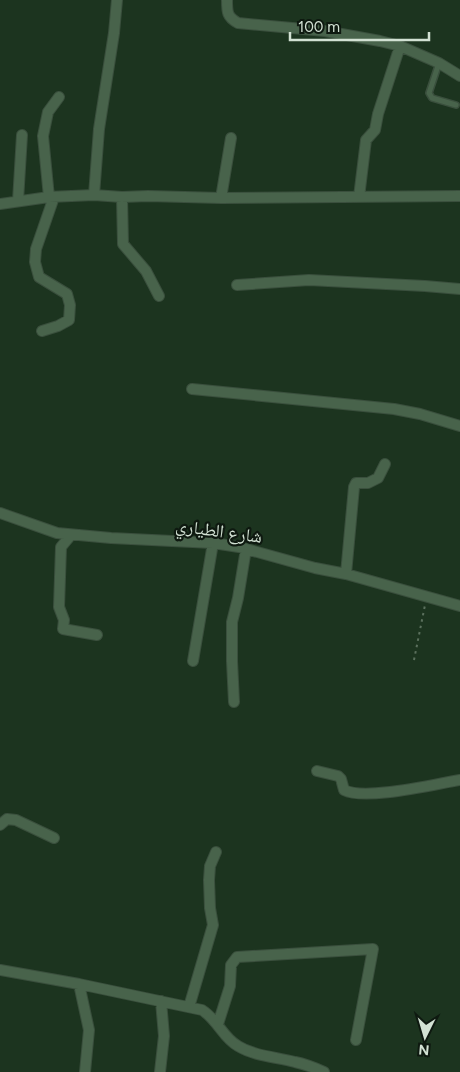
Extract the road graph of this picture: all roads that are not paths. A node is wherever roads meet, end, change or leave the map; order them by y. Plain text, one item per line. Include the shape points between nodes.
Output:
1 (117, 0) edge
2 (227, 0) edge
3 (400, 46) junction
4 (439, 62) junction
5 (460, 76) edge
6 (59, 97) dead end
7 (456, 106) dead end
8 (22, 135) dead end
9 (231, 138) dead end
10 (94, 195) junction
11 (460, 196) edge
12 (51, 197) junction
13 (122, 197) junction
14 (359, 197) junction
15 (222, 198) junction
16 (18, 201) junction
17 (0, 204) edge
18 (237, 285) dead end
19 (460, 289) edge
20 (159, 296) dead end
21 (42, 331) dead end
22 (192, 389) dead end
23 (460, 426) edge
24 (385, 464) dead end
25 (0, 513) edge
26 (71, 534) junction
27 (212, 543) junction
28 (246, 549) junction
29 (346, 574) junction
30 (460, 606) edge
31 (97, 635) dead end
32 (193, 661) dead end
33 (234, 702) dead end
34 (317, 771) dead end
35 (460, 780) edge
36 (0, 825) edge
37 (54, 838) dead end
38 (216, 852) dead end
39 (0, 970) edge
40 (79, 984) junction
41 (161, 1001) junction
42 (189, 1006) junction
43 (218, 1024) junction
44 (356, 1040) dead end
45 (85, 1072) edge
46 (160, 1072) edge
47 (324, 1072) edge

1 - 10 street via 99,129
2 - 3 street via 227,14 238,22 325,31
3 - 4 street
3 - 14 street via 375,130 366,140
4 - 5 street
4 - 7 lane via 429,93 432,98
6 - 12 street via 48,112 43,136
8 - 16 street
9 - 15 street
10 - 12 street
10 - 13 street
11 - 14 street
12 - 16 street
12 - 21 street via 35,262 39,277 67,294 69,320
13 - 15 street
13 - 20 street via 123,244 146,271
14 - 15 street
16 - 17 street
18 - 19 street via 309,280
22 - 23 street via 394,409
24 - 29 street via 378,478 368,483 356,483 354,487
25 - 26 street, شارع الطياري via 46,530
26 - 27 street, شارع الطياري
26 - 31 street via 61,547 59,607 64,620 63,630
27 - 28 street, شارع الطياري
27 - 32 street
28 - 29 street, شارع الطياري
28 - 33 street via 232,622
29 - 30 street, شارع الطياري
34 - 35 street via 338,776 344,790 351,792 389,793
36 - 37 street via 7,819 16,820
38 - 42 street via 209,880 213,925
39 - 40 street
40 - 41 street
40 - 45 street via 89,1030
41 - 42 street
41 - 46 street via 164,1036
42 - 43 street via 202,1010
43 - 44 street via 230,986 231,966 240,956 372,949
43 - 47 street via 231,1042 246,1050

